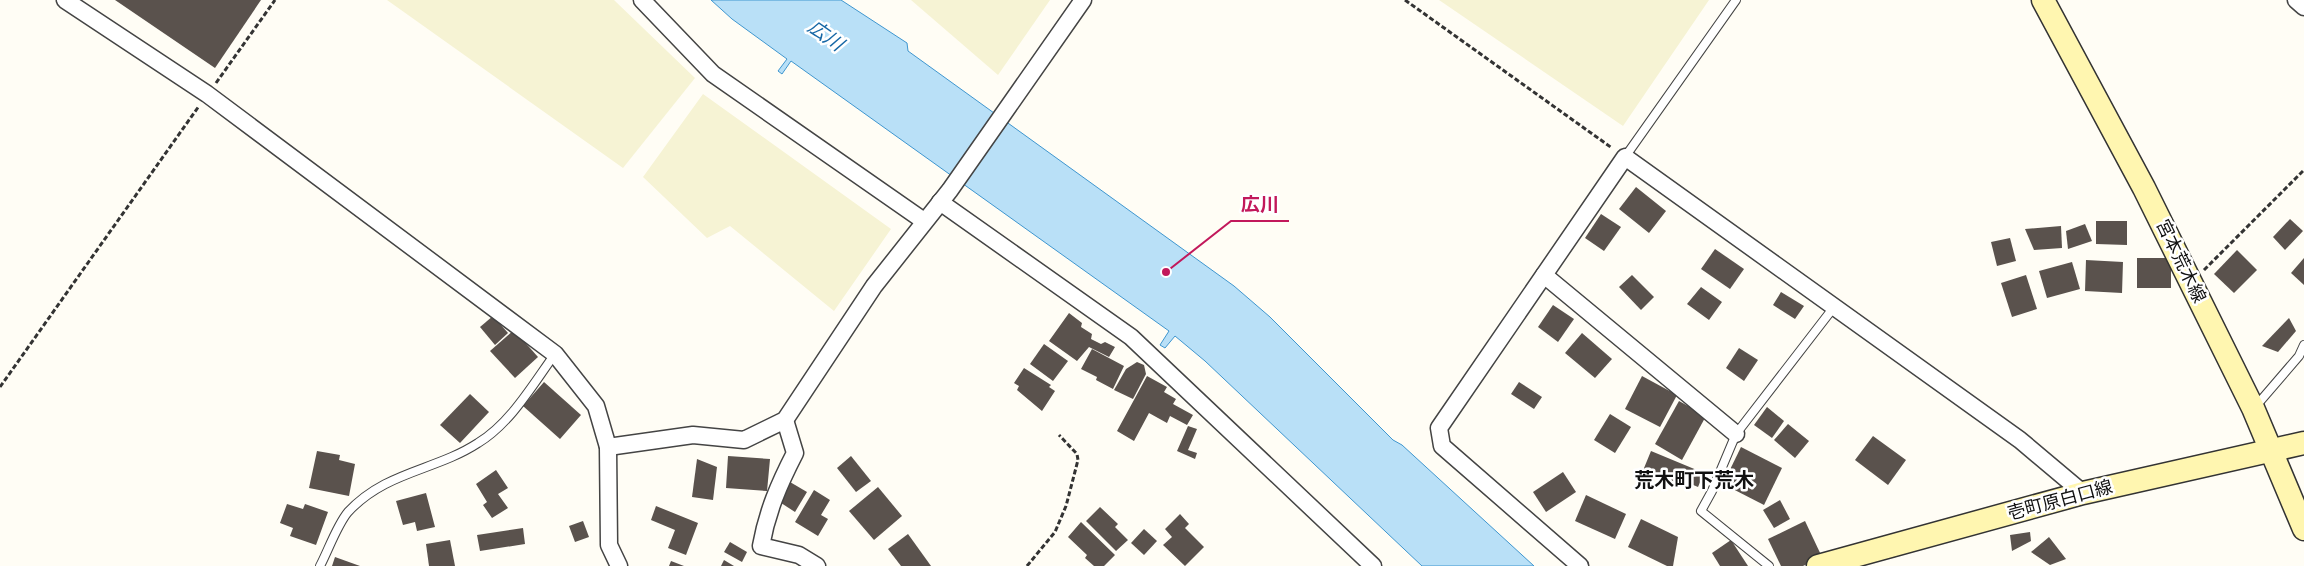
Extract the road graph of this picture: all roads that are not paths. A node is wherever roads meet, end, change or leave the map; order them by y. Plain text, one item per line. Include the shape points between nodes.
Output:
1 (65, 0) edge
2 (642, 0) edge
3 (1083, 0) edge
4 (1736, 0) edge
5 (2043, 0) edge
6 (2296, 0) edge
7 (2304, 8) edge
8 (1625, 156) junction
9 (940, 202) junction
10 (924, 221) junction
11 (1544, 275) junction
12 (1834, 307) junction
13 (2304, 345) edge
14 (555, 354) junction
15 (2254, 408) junction
16 (785, 420) junction
17 (1736, 434) junction
18 (2304, 443) edge
19 (608, 447) junction
20 (2271, 450) junction
21 (2083, 493) junction
22 (2304, 530) edge
23 (320, 566) edge
24 (619, 566) edge
25 (817, 566) edge
26 (1373, 566) edge
27 (1580, 566) edge
28 (1769, 566) edge
29 (1818, 566) edge

1 - 14 street via 207,94
2 - 10 street via 713,74
3 - 9 street
4 - 8 lane
5 - 15 main road, 宮本荒木線 via 2144,188
6 - 7 street
8 - 11 street
8 - 12 street
9 - 10 street
9 - 26 street via 1131,337
10 - 16 street via 874,286
11 - 17 street
11 - 27 street via 1439,428 1442,446
12 - 17 lane
12 - 21 street via 2020,440
13 - 15 lane via 2299,356
14 - 19 street via 596,406
14 - 23 lane via 516,407 479,443 388,481 347,513
15 - 20 main road, 宮本荒木線
16 - 19 street via 744,440 693,435
16 - 25 street via 795,453 775,492 762,546 799,555
17 - 28 lane via 1701,510
18 - 20 main road, 壱町原白口線
19 - 24 street via 609,544
20 - 21 main road, 壱町原白口線
20 - 22 main road, 宮本荒木線
21 - 29 main road, 壱町原白口線

